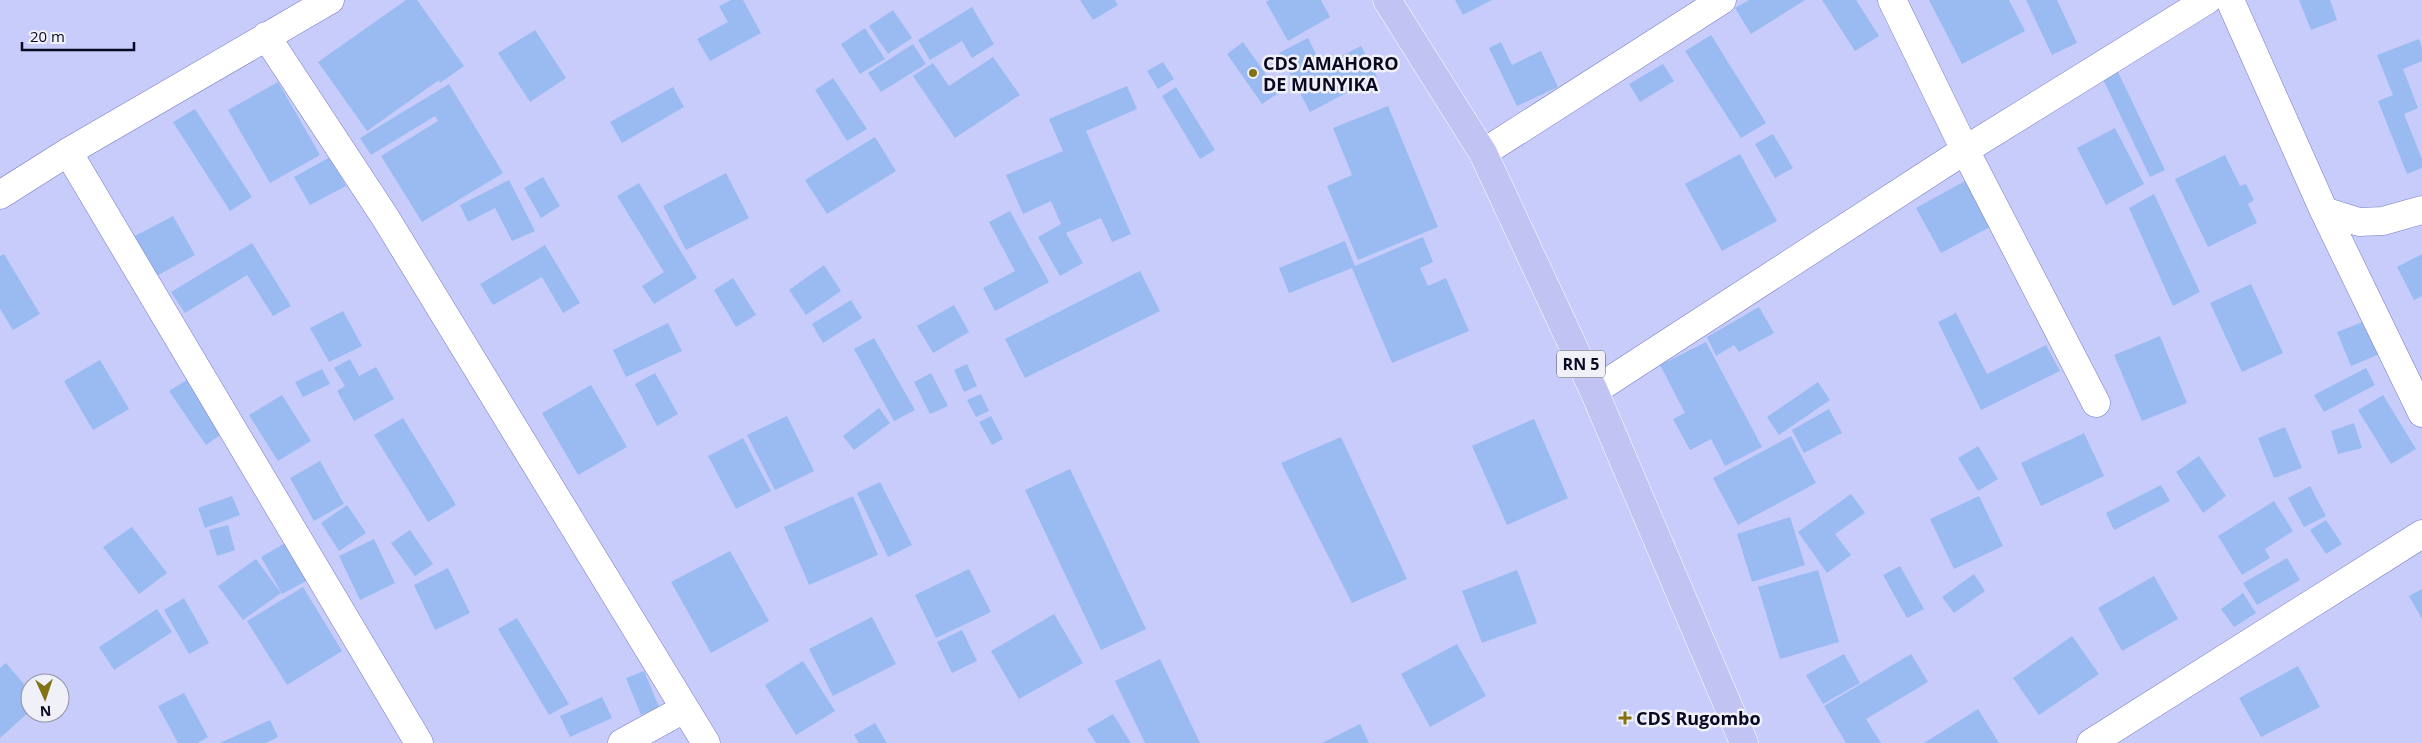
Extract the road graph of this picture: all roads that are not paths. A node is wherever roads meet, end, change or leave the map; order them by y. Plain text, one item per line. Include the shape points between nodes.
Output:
1 (330, 0) edge
2 (1387, 0) edge
3 (1722, 0) edge
4 (1892, 0) edge
5 (2207, 0) edge
6 (2230, 0) edge
7 (266, 36) junction
8 (1965, 150) junction
9 (68, 152) junction
10 (1483, 153) junction
11 (0, 195) edge
12 (2422, 210) edge
13 (2324, 211) junction
14 (1594, 391) junction
15 (2096, 403) dead end
16 (2422, 413) edge
17 (2422, 534) edge
18 (684, 709) junction
19 (419, 743) edge
20 (622, 743) edge
21 (706, 743) edge
22 (1744, 743) edge
23 (2091, 743) edge

1 - 7 street
2 - 10 main road, RN 5 / RN 5
3 - 10 street
4 - 8 street
5 - 8 street
6 - 13 street
7 - 9 street
7 - 18 street via 391,226
8 - 14 street
8 - 15 street
9 - 11 street
9 - 19 street
10 - 14 main road, RN 5 / RN 5
12 - 13 street via 2383,221 2359,222
13 - 16 street
14 - 22 main road, RN 5 / RN 5
17 - 23 street
18 - 20 street
18 - 21 street

